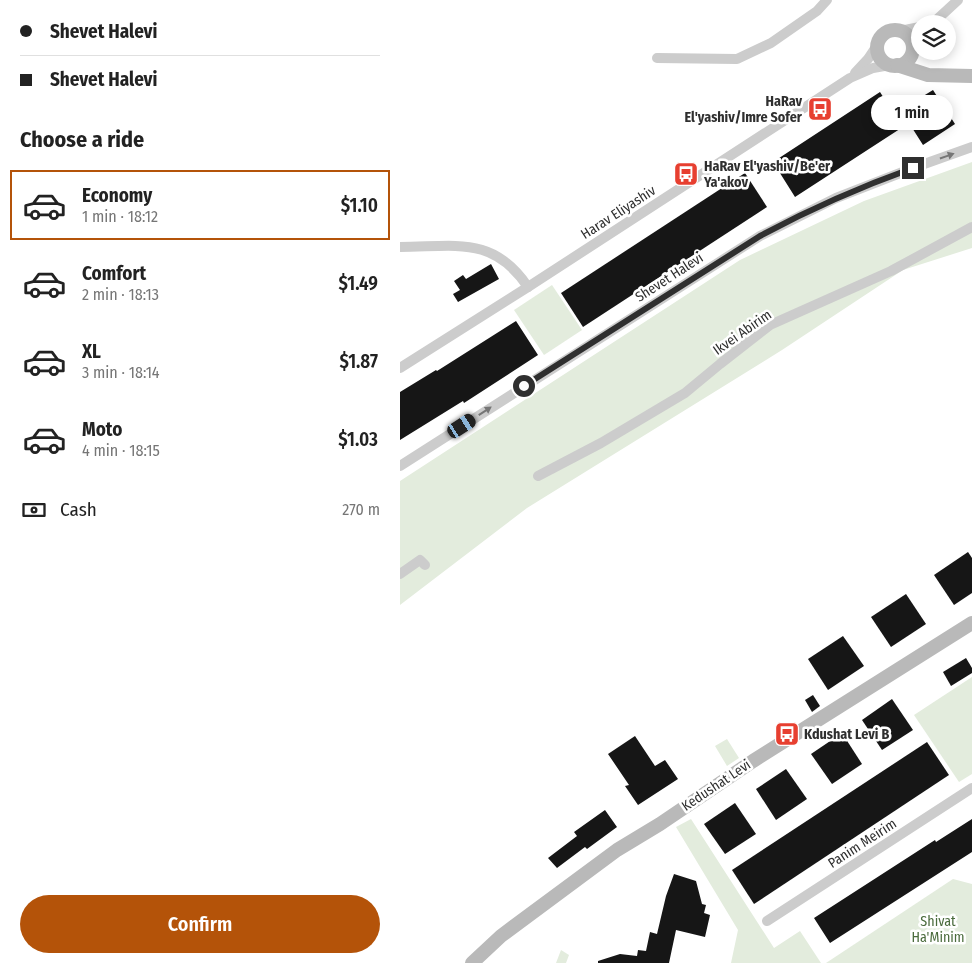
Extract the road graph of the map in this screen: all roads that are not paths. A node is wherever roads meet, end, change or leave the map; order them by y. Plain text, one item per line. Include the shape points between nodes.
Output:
1 (827, 0) edge
2 (958, 0) edge
3 (940, 15) edge
4 (911, 29) edge
5 (900, 31) junction
6 (911, 39) edge
7 (878, 44) junction
8 (911, 52) edge
9 (657, 58) dead end
10 (922, 60) edge
11 (894, 65) junction
12 (941, 75) junction
13 (972, 76) edge
14 (850, 78) junction
15 (972, 147) edge
16 (972, 227) edge
17 (400, 247) edge
18 (528, 287) junction
19 (400, 368) edge
20 (400, 466) edge
21 (538, 476) dead end
22 (425, 565) dead end
23 (400, 574) edge
24 (972, 623) edge
25 (972, 788) edge
26 (767, 921) dead end
27 (472, 963) edge

1 - 9 street via 817,11 771,43 736,59
2 - 3 street
4 - 5 street
5 - 6 street
5 - 7 street via 884,34
7 - 11 street via 877,50 882,59
7 - 14 street
8 - 11 street via 906,62
10 - 12 street via 929,70
11 - 12 street via 928,75
11 - 14 street via 872,68
12 - 13 street
14 - 18 street, Harav Eliyashiv
20 -> 15 street, Shevet Halevi via 760,236 844,195
16 - 21 street, Ikvei Abirim via 891,271 770,325 685,393
17 - 18 street via 471,247 493,252 515,269
18 - 19 street, Harav Eliyashiv
22 - 23 street via 420,560
24 - 27 street, Kedushat Levi via 617,850 501,936
25 - 26 street, Panim Meirim

